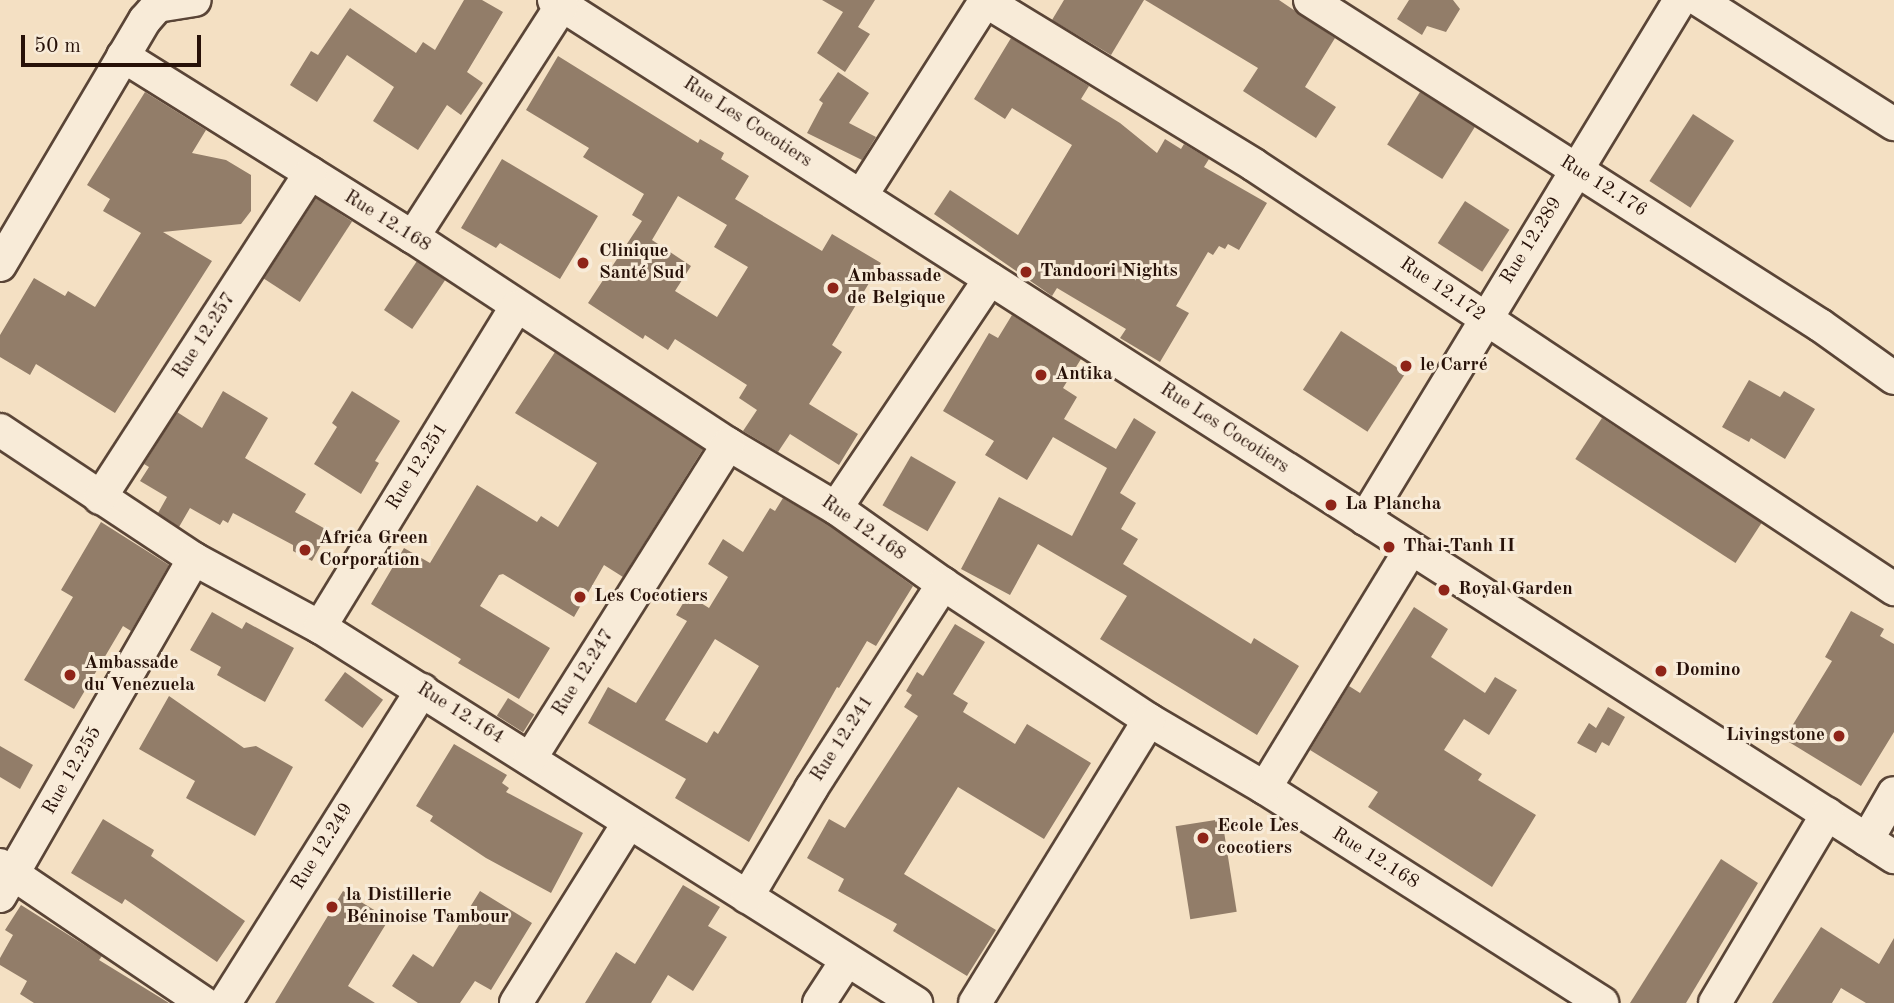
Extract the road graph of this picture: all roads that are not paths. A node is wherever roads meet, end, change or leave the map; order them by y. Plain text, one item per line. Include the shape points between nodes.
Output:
1 (195, 0) edge
2 (985, 0) edge
3 (1310, 0) edge
4 (1679, 0) edge
5 (1699, 0) edge
6 (558, 2) edge
7 (123, 56) junction
8 (1894, 124) edge
9 (1576, 170) junction
10 (310, 173) junction
11 (861, 196) junction
12 (413, 237) junction
13 (0, 265) edge
14 (990, 279) junction
15 (516, 307) junction
16 (1484, 318) junction
17 (1894, 378) edge
18 (0, 430) edge
19 (728, 444) junction
20 (100, 498) junction
21 (836, 508) junction
22 (1365, 519) junction
23 (1411, 549) junction
24 (194, 559) junction
25 (943, 584) junction
26 (1894, 589) edge
27 (320, 626) junction
28 (422, 690) junction
29 (1149, 720) junction
30 (530, 759) junction
31 (1265, 788) junction
32 (1894, 793) edge
33 (1827, 814) junction
34 (629, 822) junction
35 (1867, 840) junction
36 (1894, 857) edge
37 (5, 878) edge
38 (747, 897) junction
39 (847, 960) junction
40 (204, 1003) edge
41 (225, 1003) edge
42 (516, 1003) edge
43 (819, 1003) edge
44 (916, 1003) edge
45 (975, 1003) edge
46 (1602, 1003) edge
47 (1715, 1003) edge

1 - 7 street via 157,6
2 - 11 street
2 - 16 street, Rue 12.172 via 1254,165
3 - 9 street, Rue 12.176
4 - 9 street, Rue 12.289
5 - 8 street
6 - 11 street, Rue Les Cocotiers
6 - 12 street
7 - 10 street, Rue 12.168
7 - 13 street
9 - 16 street, Rue 12.289
9 - 17 street, Rue 12.176 via 1820,325
10 - 12 street, Rue 12.168
10 - 20 street, Rue 12.257
11 - 14 street, Rue Les Cocotiers
12 - 15 street, Rue 12.168
14 - 21 street
14 - 22 street, Rue Les Cocotiers
15 - 19 street, Rue 12.168
15 - 27 street, Rue 12.251
16 - 22 street, Rue 12.289
16 - 26 street, Rue 12.172
18 - 20 street, Rue 12.164
19 - 21 street, Rue 12.168
19 - 30 street, Rue 12.247
20 - 24 street, Rue 12.164
21 - 25 street, Rue 12.168
22 - 23 street, Rue Les Cocotiers
23 - 31 street
23 - 33 street, Rue Les Cocotiers
24 - 27 street, Rue 12.164
24 - 37 street, Rue 12.255
25 - 29 street, Rue 12.168
25 - 38 street, Rue 12.241
27 - 28 street, Rue 12.164
28 - 30 street, Rue 12.164
28 - 41 street, Rue 12.249
29 - 31 street, Rue 12.168
29 - 45 street
30 - 34 street, Rue 12.164
31 - 46 street, Rue 12.168
32 - 35 street
33 - 35 street, Rue Les Cocotiers
33 - 47 street
34 - 38 street, Rue 12.164
34 - 42 street
35 - 36 street, Rue Les Cocotiers
37 - 40 street
38 - 39 street, Rue 12.164
39 - 43 street
39 - 44 street, Rue 12.164

